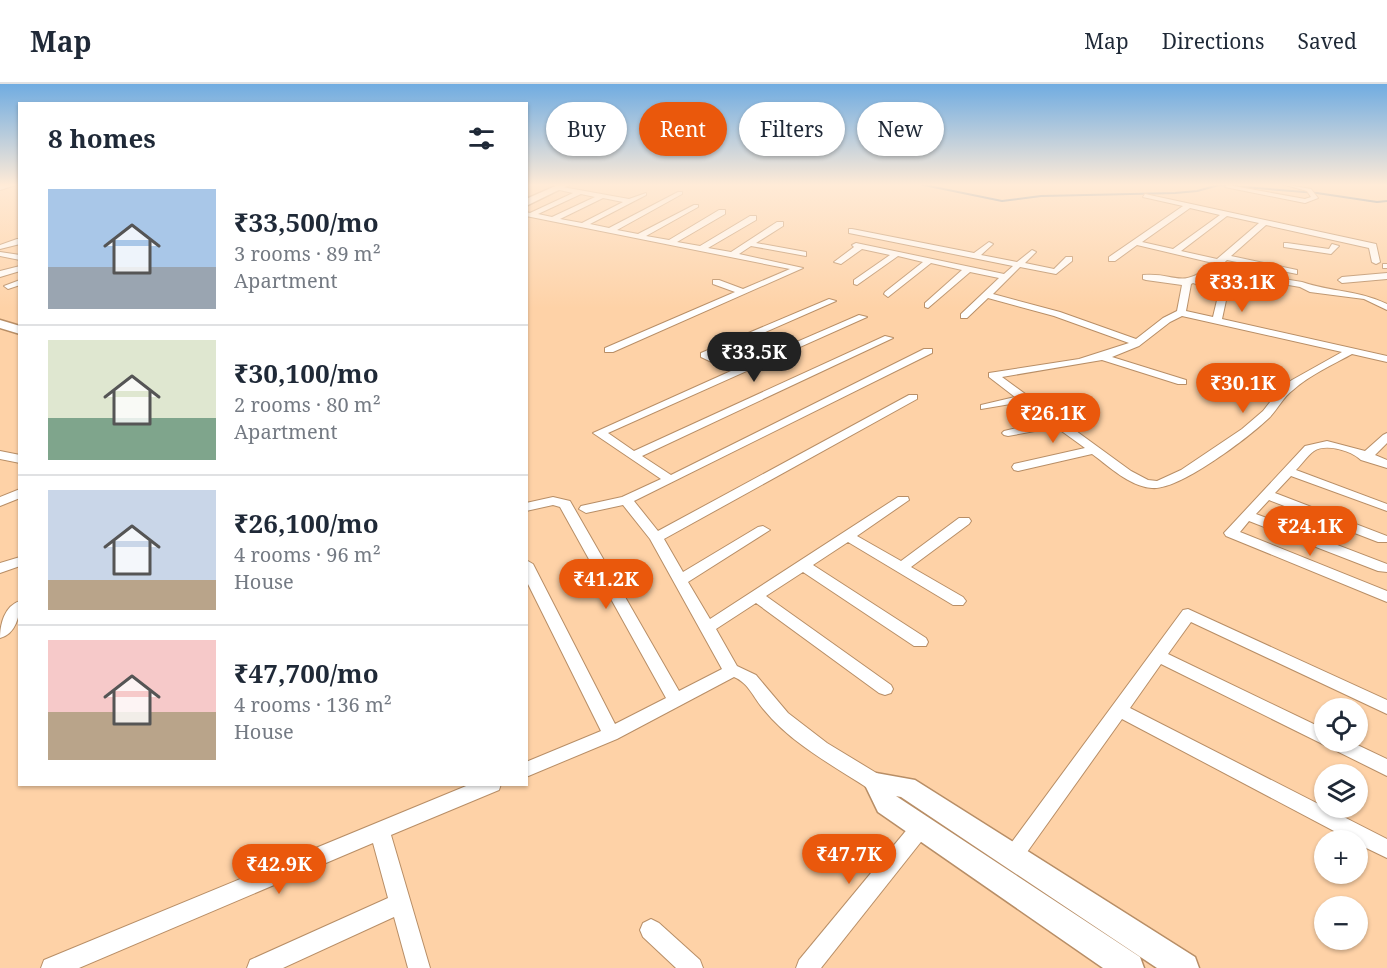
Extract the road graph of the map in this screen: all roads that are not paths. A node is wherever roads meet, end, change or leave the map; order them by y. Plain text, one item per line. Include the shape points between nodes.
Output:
1 (584, 225) edge
2 (620, 225) edge
3 (660, 225) edge
4 (699, 225) edge
5 (741, 225) edge
6 (778, 225) edge
7 (1159, 225) edge
8 (1210, 225) edge
9 (1261, 225) edge
10 (1274, 225) edge
11 (885, 226) dead end
12 (611, 230) junction
13 (852, 231) dead end
14 (1301, 231) junction
15 (918, 232) dead end
16 (871, 234) junction
17 (0, 236) edge
18 (640, 236) junction
19 (18, 240) edge
20 (18, 241) edge
21 (905, 241) junction
22 (671, 242) junction
23 (1134, 242) junction
24 (750, 244) junction
25 (989, 244) dead end
26 (0, 247) edge
27 (702, 248) junction
28 (1032, 252) dead end
29 (1174, 252) junction
30 (0, 254) edge
31 (733, 254) junction
32 (803, 254) dead end
33 (896, 254) junction
34 (975, 256) junction
35 (1387, 257) edge
36 (16, 258) edge
37 (1069, 259) dead end
38 (1112, 259) dead end
39 (1222, 260) junction
40 (0, 261) edge
41 (929, 261) junction
42 (838, 262) dead end
43 (1328, 263) dead end
44 (1018, 265) junction
45 (18, 269) edge
46 (968, 269) junction
47 (1211, 270) junction
48 (1294, 272) dead end
49 (0, 274) edge
50 (1387, 276) edge
51 (1006, 277) junction
52 (1146, 277) dead end
53 (1342, 280) dead end
54 (716, 282) dead end
55 (857, 282) dead end
56 (1191, 282) junction
57 (18, 283) edge
58 (8, 286) dead end
59 (742, 292) junction
60 (888, 294) dead end
61 (987, 295) junction
62 (1387, 295) edge
63 (1366, 297) junction
64 (832, 302) dead end
65 (928, 305) dead end
66 (1385, 310) edge
67 (1181, 313) junction
68 (964, 316) dead end
69 (862, 317) dead end
70 (1217, 321) junction
71 (0, 324) edge
72 (18, 329) edge
73 (1330, 337) dead end
74 (888, 338) dead end
75 (1137, 343) junction
76 (609, 350) dead end
77 (1387, 350) edge
78 (928, 351) dead end
79 (1351, 351) junction
80 (1103, 357) junction
81 (1387, 359) edge
82 (739, 371) junction
83 (1182, 382) dead end
84 (913, 397) dead end
85 (1024, 398) junction
86 (985, 407) dead end
87 (1057, 423) junction
88 (1008, 433) dead end
89 (1387, 437) edge
90 (1094, 450) junction
91 (0, 455) edge
92 (633, 456) junction
93 (1365, 457) junction
94 (18, 459) edge
95 (1387, 464) edge
96 (1018, 467) dead end
97 (1288, 471) junction
98 (670, 480) junction
99 (18, 494) edge
100 (1267, 495) junction
101 (1, 500) edge
102 (626, 500) junction
103 (903, 500) dead end
104 (528, 507) edge
105 (1385, 508) dead end
106 (586, 509) dead end
107 (1248, 516) junction
108 (964, 521) dead end
109 (763, 531) dead end
110 (847, 536) junction
111 (656, 538) junction
112 (1383, 539) dead end
113 (18, 562) edge
114 (803, 565) junction
115 (0, 568) edge
116 (528, 568) edge
117 (902, 568) junction
118 (1383, 568) dead end
119 (680, 580) junction
120 (756, 596) junction
121 (1387, 597) edge
122 (958, 601) dead end
123 (18, 609) edge
124 (707, 628) junction
125 (0, 633) edge
126 (920, 642) dead end
127 (1158, 656) junction
128 (732, 671) junction
129 (885, 689) dead end
130 (676, 700) junction
131 (1387, 707) edge
132 (1119, 710) junction
133 (1314, 732) edge
134 (611, 734) junction
135 (1354, 752) edge
136 (1387, 768) edge
137 (528, 769) edge
138 (876, 783) junction
139 (487, 786) edge
140 (921, 827) junction
141 (380, 832) junction
142 (1387, 849) edge
143 (1013, 856) junction
144 (400, 903) junction
145 (651, 930) dead end
146 (52, 968) edge
147 (258, 968) edge
148 (419, 968) edge
149 (692, 968) edge
150 (807, 968) edge
151 (1129, 968) edge
152 (1184, 968) edge

1 - 12 street
2 - 12 street
3 - 18 street
4 - 22 street
5 - 27 street
6 - 24 street
7 - 23 street
8 - 29 street
9 - 39 street
10 - 14 street
11 - 16 street
12 - 18 street
13 - 16 street
14 - 35 street via 1373,246 1375,258
14 - 43 street via 1286,249 1333,249
15 - 21 street
16 - 21 street
17 - 19 street
18 - 22 street
20 - 26 street
21 - 34 street via 944,246
22 - 27 street
23 - 29 street
23 - 38 street
24 - 31 street
24 - 32 street
25 - 34 street
27 - 31 street
28 - 44 street
29 - 39 street
30 - 36 street
31 - 59 street via 798,268
33 - 41 street
33 - 42 street via 858,246
33 - 55 street
34 - 44 street
36 - 40 street
37 - 44 street via 1056,272
39 - 47 street
39 - 48 street
41 - 46 street
41 - 60 street
44 - 51 street
45 - 49 street
46 - 51 street
46 - 65 street
47 - 56 street
47 - 63 street
50 - 53 street
51 - 61 street
52 - 56 street
54 - 59 street
56 - 67 street
56 - 70 street via 1224,291
57 - 58 street
59 - 76 street
61 - 68 street
61 - 75 street via 1057,314
62 - 63 street
63 - 66 street
64 - 82 street via 705,355
67 - 70 street
67 - 75 street via 1160,323
69 - 82 street
70 - 79 street
71 - 72 street
73 - 77 street
74 - 92 street
75 - 80 street
78 - 98 street
79 - 81 street
79 - 90 street via 1286,389 1247,430 1199,464 1161,484 1142,482
80 - 83 street
80 - 85 street via 993,375
82 - 92 street via 599,434
84 - 111 street
85 - 86 street
85 - 87 street
87 - 88 street
87 - 90 street
89 - 93 street
90 - 96 street
91 - 94 street
92 - 98 street
93 - 95 street
93 - 97 street via 1318,444
97 - 100 street
97 - 105 street
98 - 102 street
99 - 101 street
100 - 107 street
100 - 112 street
102 - 106 street
102 - 111 street
103 - 110 street
104 - 130 street via 553,501 565,504
107 - 118 street
107 - 121 street via 1231,534
108 - 117 street
109 - 119 street
110 - 114 street
110 - 117 street
111 - 119 street
113 - 115 street
114 - 120 street
114 - 126 street
116 - 134 street
117 - 122 street
119 - 124 street
120 - 124 street
120 - 129 street
123 - 125 street
124 - 128 street
127 - 131 street via 1188,614
127 - 132 street
127 - 133 street
128 - 130 street
128 - 138 street via 748,676 771,707 830,754
130 - 134 street
132 - 142 street
132 - 143 street
134 - 137 street
135 - 136 street
138 - 140 street via 887,804
138 - 143 street via 906,787
139 - 141 street
140 - 150 street
140 - 151 street
141 - 144 street
141 - 146 street
143 - 152 street
144 - 147 street
144 - 148 street
145 - 149 street

